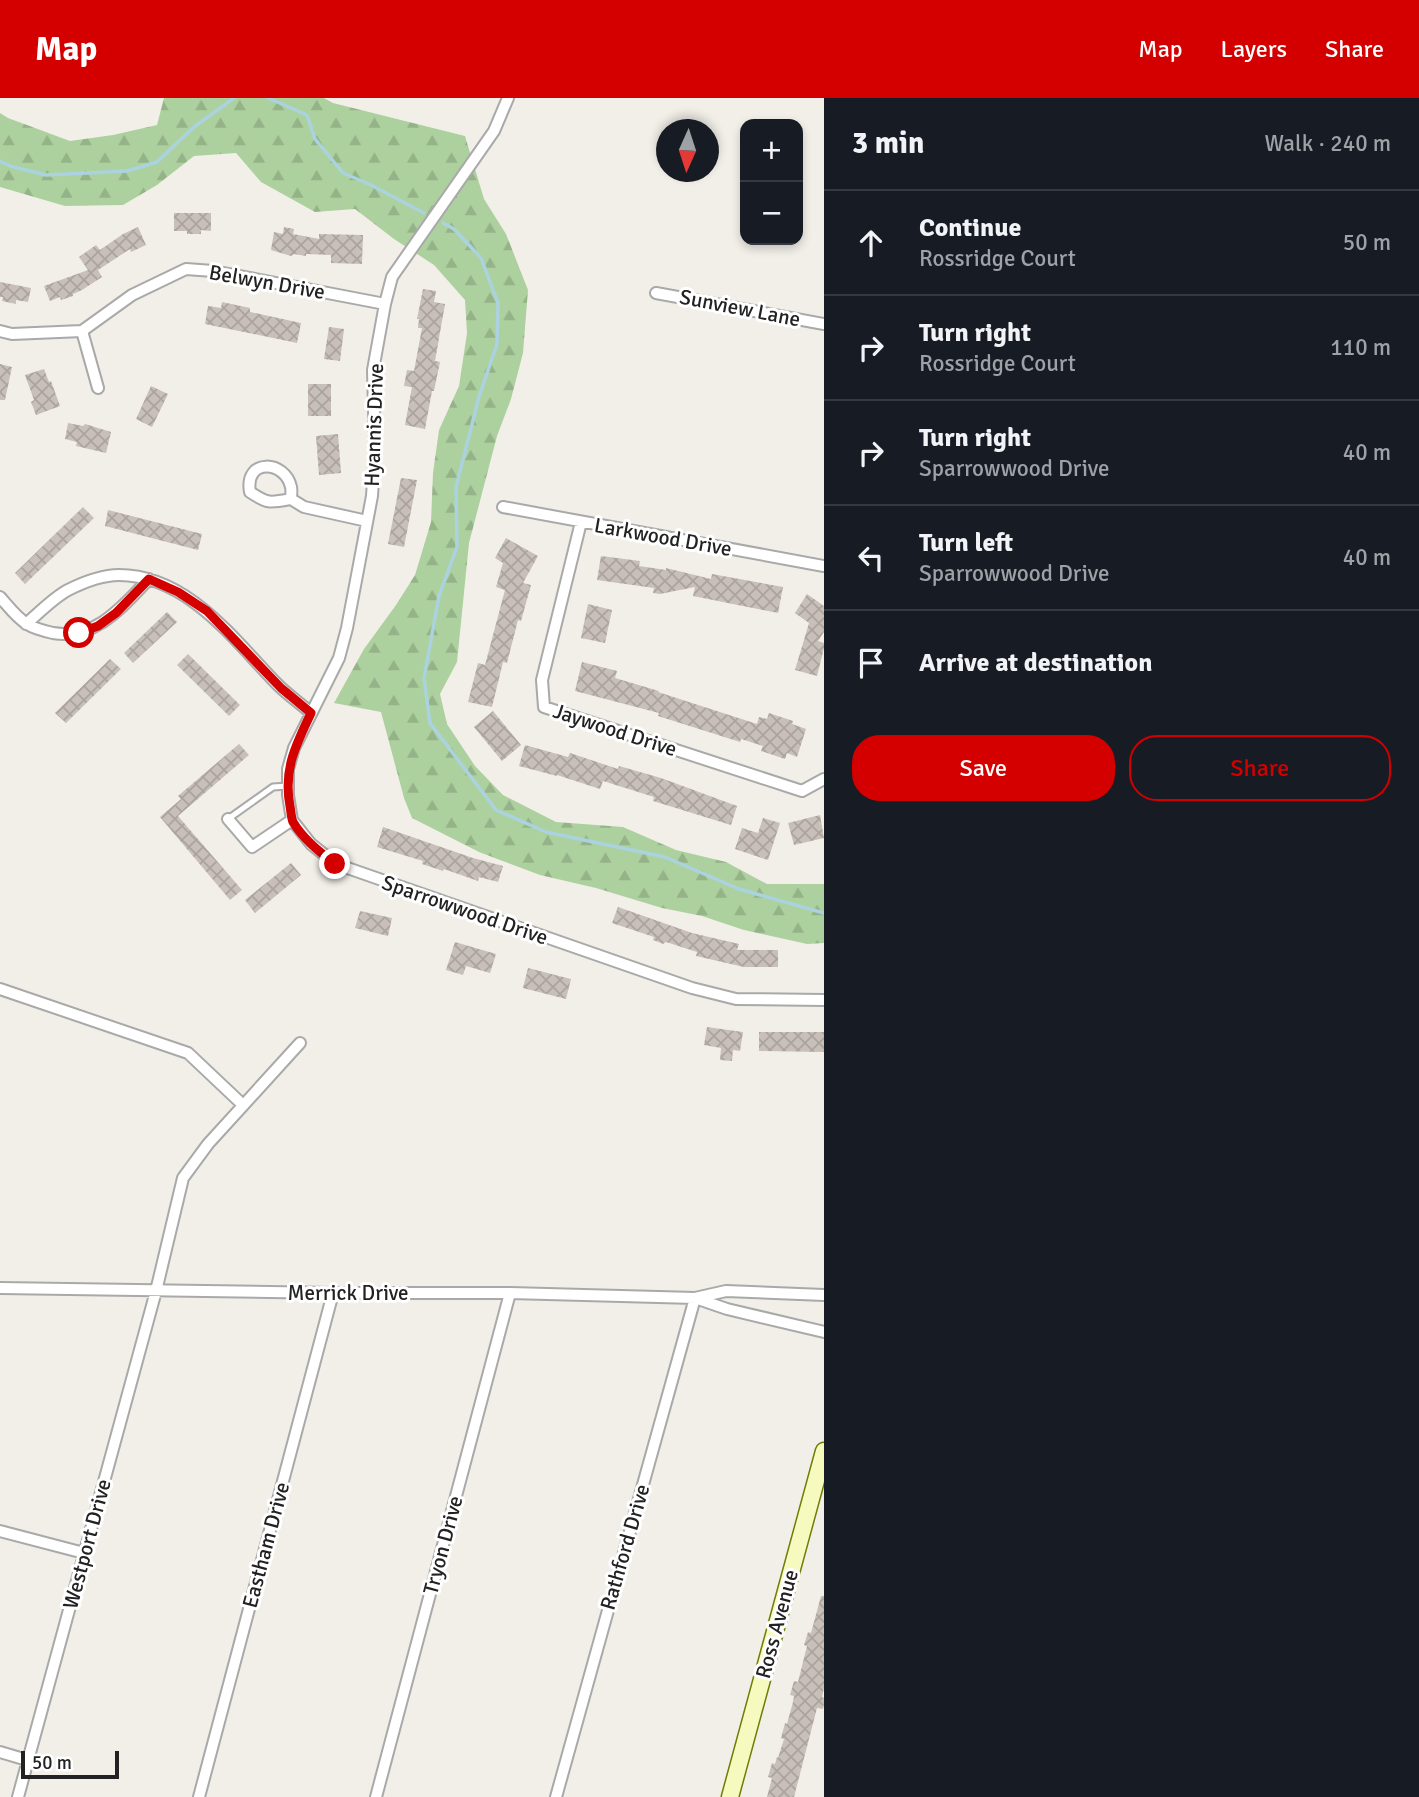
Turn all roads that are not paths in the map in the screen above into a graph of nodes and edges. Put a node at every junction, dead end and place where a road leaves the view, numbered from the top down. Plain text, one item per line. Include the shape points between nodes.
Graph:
1 (508, 98) edge
2 (656, 293) dead end
3 (385, 304) junction
4 (824, 324) edge
5 (0, 331) edge
6 (82, 331) junction
7 (99, 388) dead end
8 (291, 499) dead end
9 (503, 507) dead end
10 (366, 521) junction
11 (582, 522) junction
12 (824, 566) edge
13 (149, 579) junction
14 (0, 597) edge
15 (26, 624) junction
16 (311, 713) junction
17 (824, 779) edge
18 (288, 786) junction
19 (228, 820) joint
20 (292, 820) junction
21 (0, 989) edge
22 (824, 1000) edge
23 (300, 1043) dead end
24 (243, 1105) junction
25 (0, 1288) edge
26 (156, 1291) junction
27 (333, 1293) junction
28 (510, 1293) junction
29 (824, 1295) edge
30 (695, 1298) junction
31 (824, 1332) edge
32 (824, 1451) edge
33 (0, 1531) edge
34 (84, 1553) junction
35 (0, 1752) edge
36 (27, 1760) junction
37 (18, 1797) edge
38 (199, 1797) edge
39 (376, 1797) edge
40 (556, 1797) edge
41 (730, 1797) edge

1 - 3 street, Hyannis Drive via 494,131 392,277
2 - 4 street, Sunview Lane
3 - 6 street, Belwyn Drive via 186,269 132,295
3 - 10 street, Hyannis Drive via 373,370 372,496
5 - 6 street
6 - 7 street
8 - 10 street via 304,507
9 - 11 street, Larkwood Drive
10 - 16 street, Hyannis Drive via 339,658
11 - 12 street, Larkwood Drive
11 - 17 street, Jaywood Drive via 542,680 544,707 802,791
13 - 15 street via 118,575 91,581 65,592
13 - 15 street via 116,613 79,633 43,631
13 - 16 street via 207,611
14 - 15 street
16 - 18 street via 294,748
18 - 19 lane via 273,787
18 - 20 street
19 - 20 street via 252,847
20 - 22 street, Sparrowwood Drive via 335,864 618,963 736,999
21 - 24 street via 188,1053
23 - 24 street
24 - 26 street, Westport Drive via 183,1178
25 - 26 street, Merrick Drive
26 - 27 street, Merrick Drive
26 - 34 street, Westport Drive
27 - 28 street, Merrick Drive
27 - 38 street, Eastham Drive
28 - 30 street, Merrick Drive
28 - 39 street, Tryon Drive
29 - 30 street, Merrick Drive via 726,1291
30 - 31 street, Merrick Drive
30 - 40 street, Rathford Drive
32 - 41 street, Ross Avenue
33 - 34 street
34 - 36 street, Westport Drive
35 - 36 street
36 - 37 street, Westport Drive

